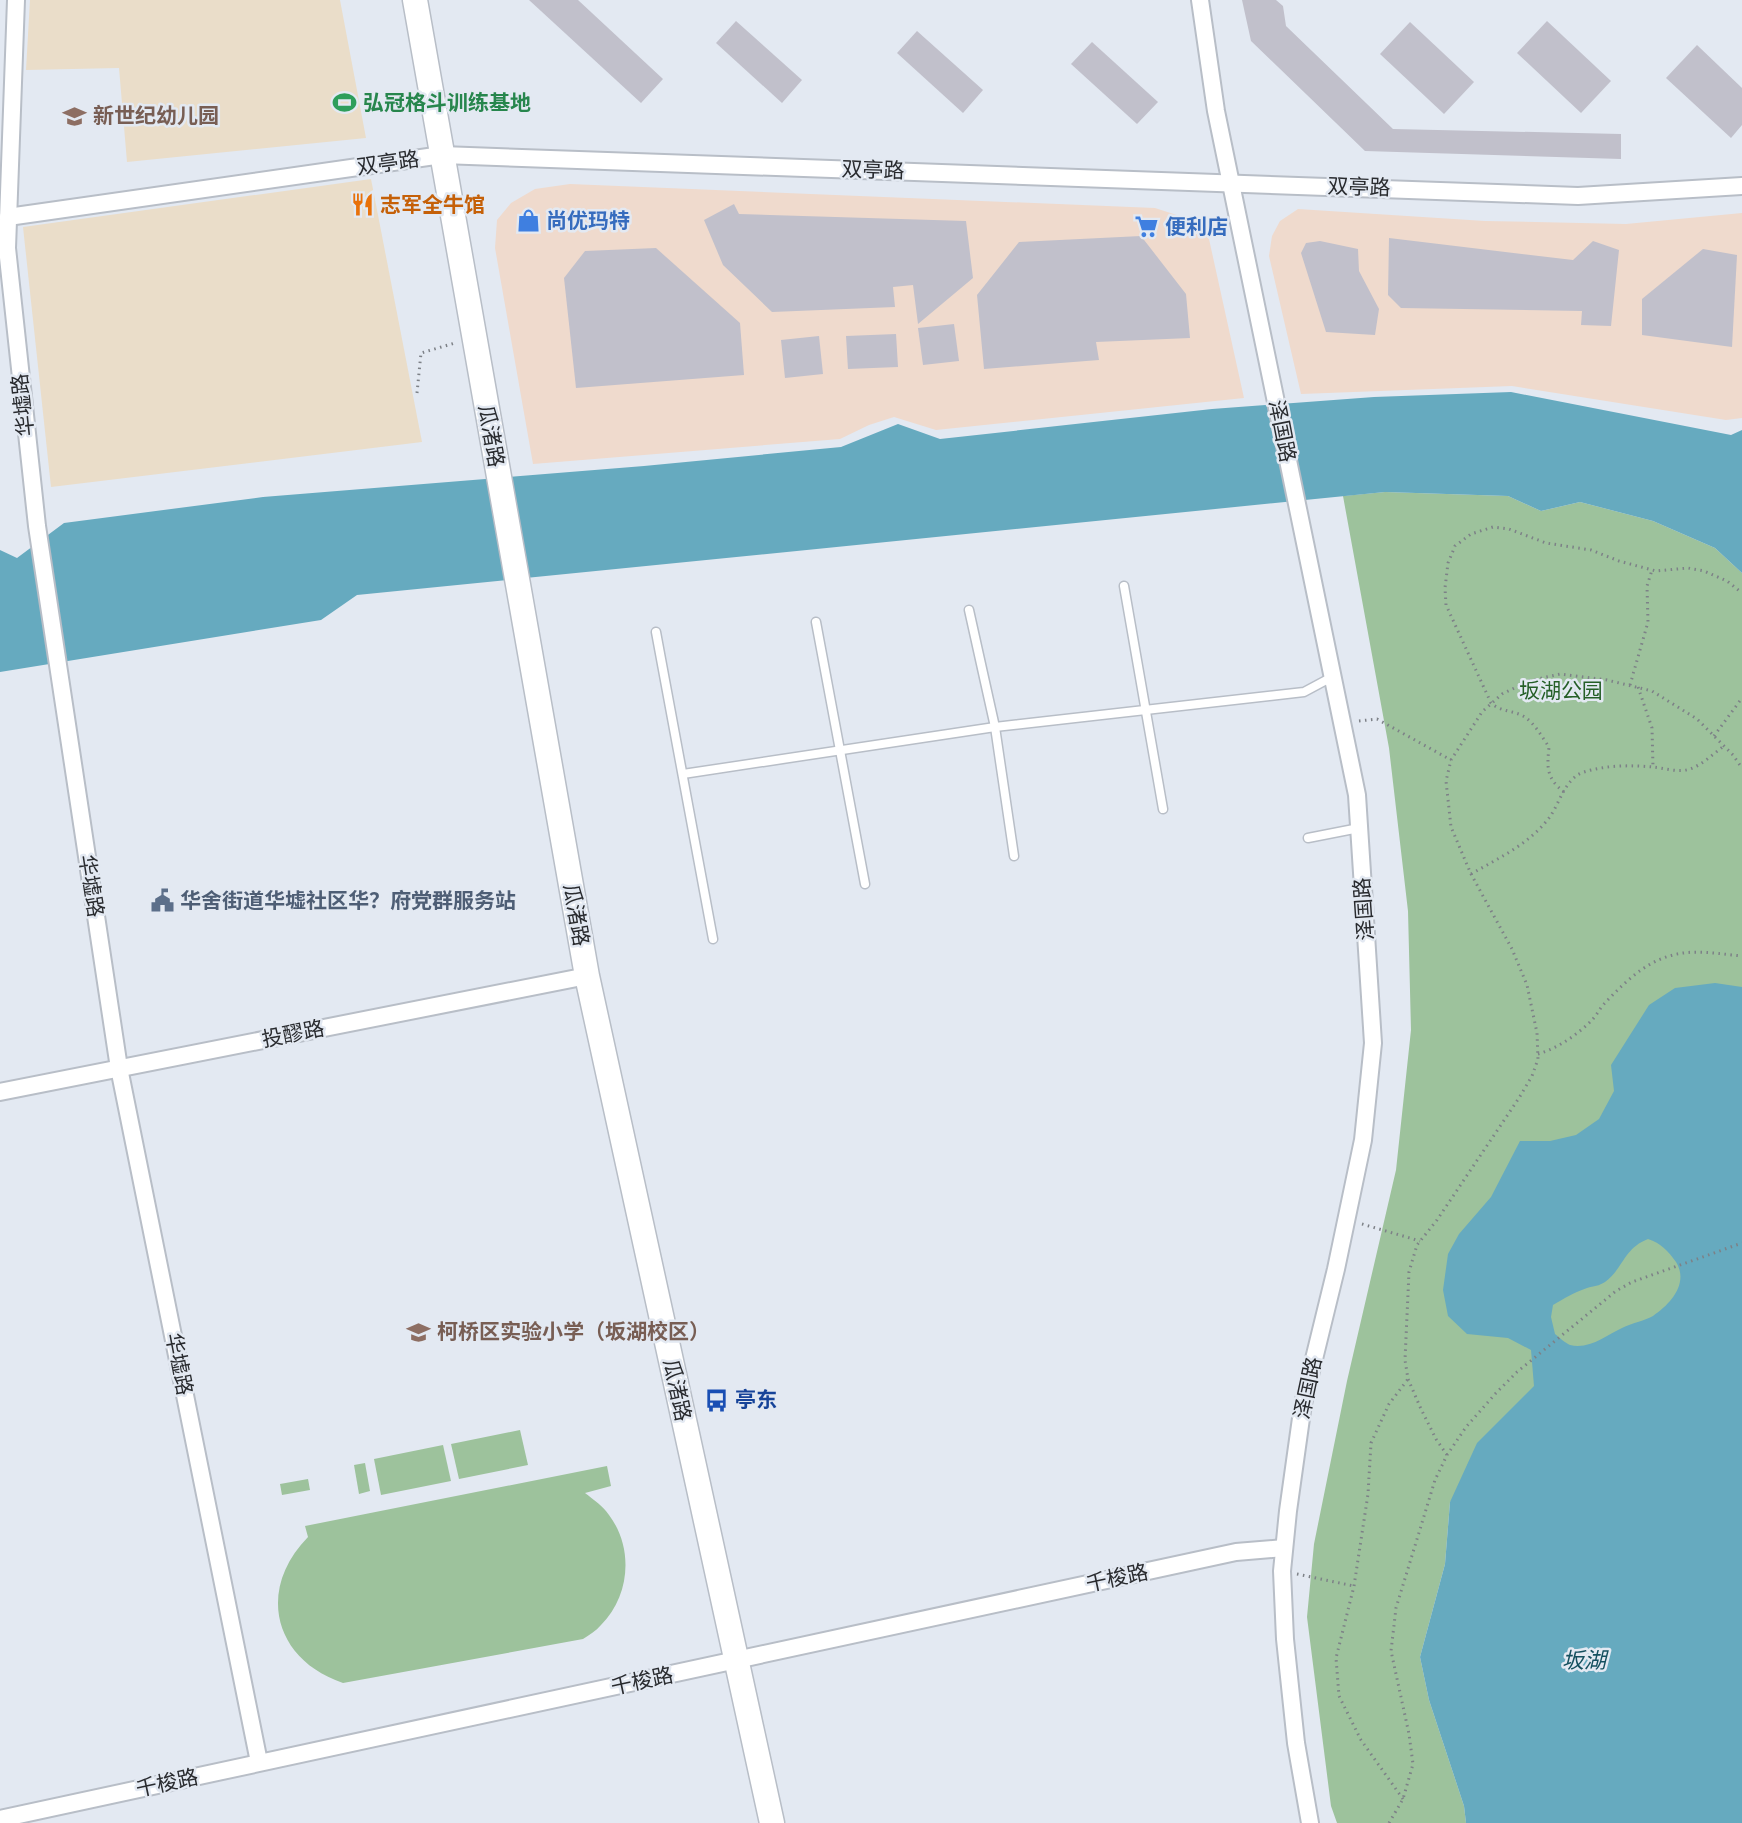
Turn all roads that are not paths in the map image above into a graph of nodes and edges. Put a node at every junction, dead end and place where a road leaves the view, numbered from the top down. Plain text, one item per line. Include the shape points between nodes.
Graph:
1 (16, 0) edge
2 (415, 0) edge
3 (1200, 0) edge
4 (442, 156) junction
5 (1231, 182) junction
6 (1742, 186) edge
7 (8, 217) junction
8 (1124, 586) dead end
9 (969, 610) dead end
10 (816, 622) dead end
11 (656, 632) dead end
12 (1332, 677) junction
13 (1144, 711) junction
14 (995, 727) junction
15 (839, 751) junction
16 (683, 774) junction
17 (1162, 808) dead end
18 (1359, 828) junction
19 (1308, 838) dead end
20 (1014, 856) dead end
21 (865, 884) dead end
22 (713, 939) dead end
23 (587, 976) junction
24 (119, 1068) junction
25 (0, 1092) edge
26 (1284, 1548) junction
27 (735, 1661) junction
28 (259, 1762) junction
29 (0, 1819) edge
30 (772, 1823) edge
31 (1310, 1823) edge

1 - 7 street, 华墟路
2 - 4 street, 瓜渚路
3 - 5 street, 泽国路
4 - 5 street, 双亭路
4 - 7 street, 双亭路
4 - 23 street, 瓜渚路
5 - 6 street, 双亭路 via 1578,196
5 - 12 street, 泽国路
7 - 24 street, 华墟路 via 7,248 37,526
8 - 13 lane
9 - 14 lane
10 - 15 lane
11 - 16 lane
12 - 13 lane via 1304,692
12 - 18 street, 泽国路
13 - 14 lane
13 - 17 lane
14 - 15 lane
14 - 20 lane
15 - 16 lane
15 - 21 lane
16 - 22 lane
18 - 19 lane
18 - 26 street, 泽国路 via 1373,1043 1363,1140 1303,1404
23 - 24 street, 投醪路
23 - 27 street, 瓜渚路
24 - 25 street, 投醪路
24 - 28 street, 华墟路
26 - 27 street, 千梭路 via 1236,1552
26 - 31 street, 泽国路 via 1284,1639
27 - 28 street, 千梭路
27 - 30 street, 瓜渚路
28 - 29 street, 千梭路

